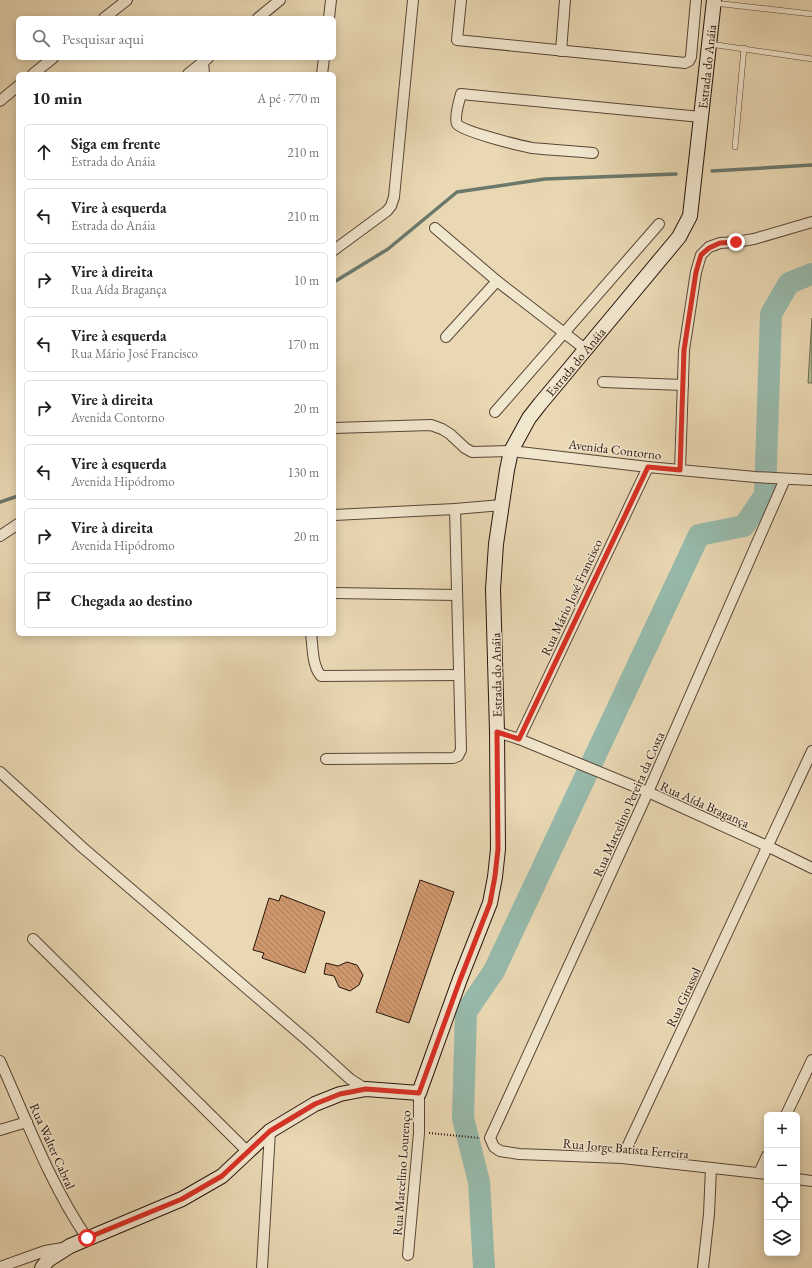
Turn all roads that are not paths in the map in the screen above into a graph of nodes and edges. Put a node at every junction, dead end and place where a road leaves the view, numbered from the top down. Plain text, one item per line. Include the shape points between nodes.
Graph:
1 (127, 0) edge
2 (280, 0) edge
3 (331, 0) edge
4 (413, 0) edge
5 (461, 0) edge
6 (565, 0) edge
7 (696, 0) edge
8 (713, 1) edge
9 (812, 14) edge
10 (107, 16) edge
11 (260, 16) edge
12 (328, 16) edge
13 (709, 44) junction
14 (744, 48) junction
15 (561, 51) junction
16 (812, 58) edge
17 (51, 60) edge
18 (205, 60) edge
19 (324, 60) edge
20 (36, 72) edge
21 (190, 72) edge
22 (204, 72) edge
23 (322, 72) edge
24 (16, 88) edge
25 (0, 101) edge
26 (701, 117) junction
27 (735, 147) dead end
28 (593, 153) dead end
29 (812, 222) edge
30 (659, 224) dead end
31 (435, 228) dead end
32 (336, 249) edge
33 (497, 281) junction
34 (563, 333) junction
35 (446, 337) dead end
36 (585, 349) junction
37 (603, 382) dead end
38 (683, 385) junction
39 (495, 412) dead end
40 (336, 428) edge
41 (511, 451) junction
42 (648, 467) junction
43 (680, 470) junction
44 (783, 479) junction
45 (812, 480) edge
46 (502, 505) junction
47 (455, 509) junction
48 (336, 515) edge
49 (16, 525) edge
50 (0, 536) edge
51 (336, 593) edge
52 (457, 594) junction
53 (311, 636) edge
54 (459, 675) junction
55 (497, 732) junction
56 (519, 739) junction
57 (812, 751) edge
58 (326, 759) dead end
59 (0, 772) edge
60 (648, 792) junction
61 (767, 846) junction
62 (812, 868) edge
63 (33, 939) dead end
64 (812, 1060) edge
65 (0, 1061) edge
66 (366, 1089) junction
67 (419, 1093) junction
68 (787, 1112) edge
69 (28, 1122) junction
70 (0, 1130) edge
71 (270, 1131) junction
72 (485, 1138) joint
73 (248, 1152) junction
74 (622, 1158) junction
75 (711, 1168) junction
76 (763, 1174) edge
77 (800, 1179) edge
78 (812, 1181) edge
79 (87, 1238) junction
80 (70, 1246) junction
81 (408, 1255) dead end
82 (0, 1267) edge
83 (42, 1268) edge
84 (262, 1268) edge
85 (703, 1268) edge

1 - 10 street
2 - 11 street
3 - 12 street
4 - 32 street via 394,197 387,211
5 - 15 street via 457,40
6 - 15 street
7 - 15 street via 691,57 684,63
8 - 9 lane
8 - 13 street, Estrada do Anáia
13 - 14 lane
13 - 26 street, Estrada do Anáia
14 - 16 lane
14 - 27 lane
17 - 20 street
18 - 21 street
18 - 22 street
19 - 23 street
24 - 25 street
26 - 28 street via 461,94 456,118 460,128 531,148
26 - 36 street, Estrada do Anáia via 690,216 686,225 679,237
29 - 38 street via 754,239 720,243 701,255 684,350
30 - 34 street
31 - 33 street
33 - 34 street
33 - 35 street
34 - 36 street
34 - 39 street
36 - 41 street, Estrada do Anáia via 529,418
37 - 38 street
38 - 43 street
40 - 41 street, Avenida Contorno via 431,425 450,434 472,452
41 - 42 street, Avenida Contorno
41 - 46 street, Estrada do Anáia
42 - 43 street, Avenida Contorno
42 - 56 street, Rua Mário José Francisco
43 - 44 street, Avenida Contorno
44 - 45 street, Avenida Contorno
44 - 60 street, Rua Marcelino Pereira da Costa
46 - 47 street
46 - 55 street, Estrada do Anáia via 493,589
47 - 48 street
47 - 52 street
49 - 50 street
51 - 52 street
52 - 54 street
53 - 54 street via 316,666 321,676
54 - 58 street via 461,750 458,756
55 - 56 street, Rua Aída Bragança
55 - 67 street, Estrada do Anáia via 498,849 490,903
56 - 60 street, Rua Aída Bragança
57 - 61 street, Rua Girassol
59 - 66 street via 82,847 350,1079
60 - 61 street, Rua Aída Bragança
60 - 72 street, Rua Marcelino Pereira da Costa
61 - 62 street, Rua Aída Bragança
61 - 74 street, Rua Girassol
63 - 73 street
64 - 68 street
65 - 69 street, Rua Walter Cabral
66 - 67 street
66 - 71 street via 340,1094 315,1104
67 - 81 street, Rua Marcelino Lourenço via 419,1133
69 - 70 street
69 - 79 street, Rua Walter Cabral via 65,1205
71 - 73 street
71 - 84 street
72 - 74 street, Rua Jorge Batista Ferreira via 500,1151 519,1154
73 - 79 street via 222,1176 182,1199
74 - 75 street, Rua Jorge Batista Ferreira
75 - 76 street, Rua Jorge Batista Ferreira
75 - 85 street
77 - 78 street
79 - 80 street
80 - 82 street via 45,1251
80 - 83 street via 48,1260

